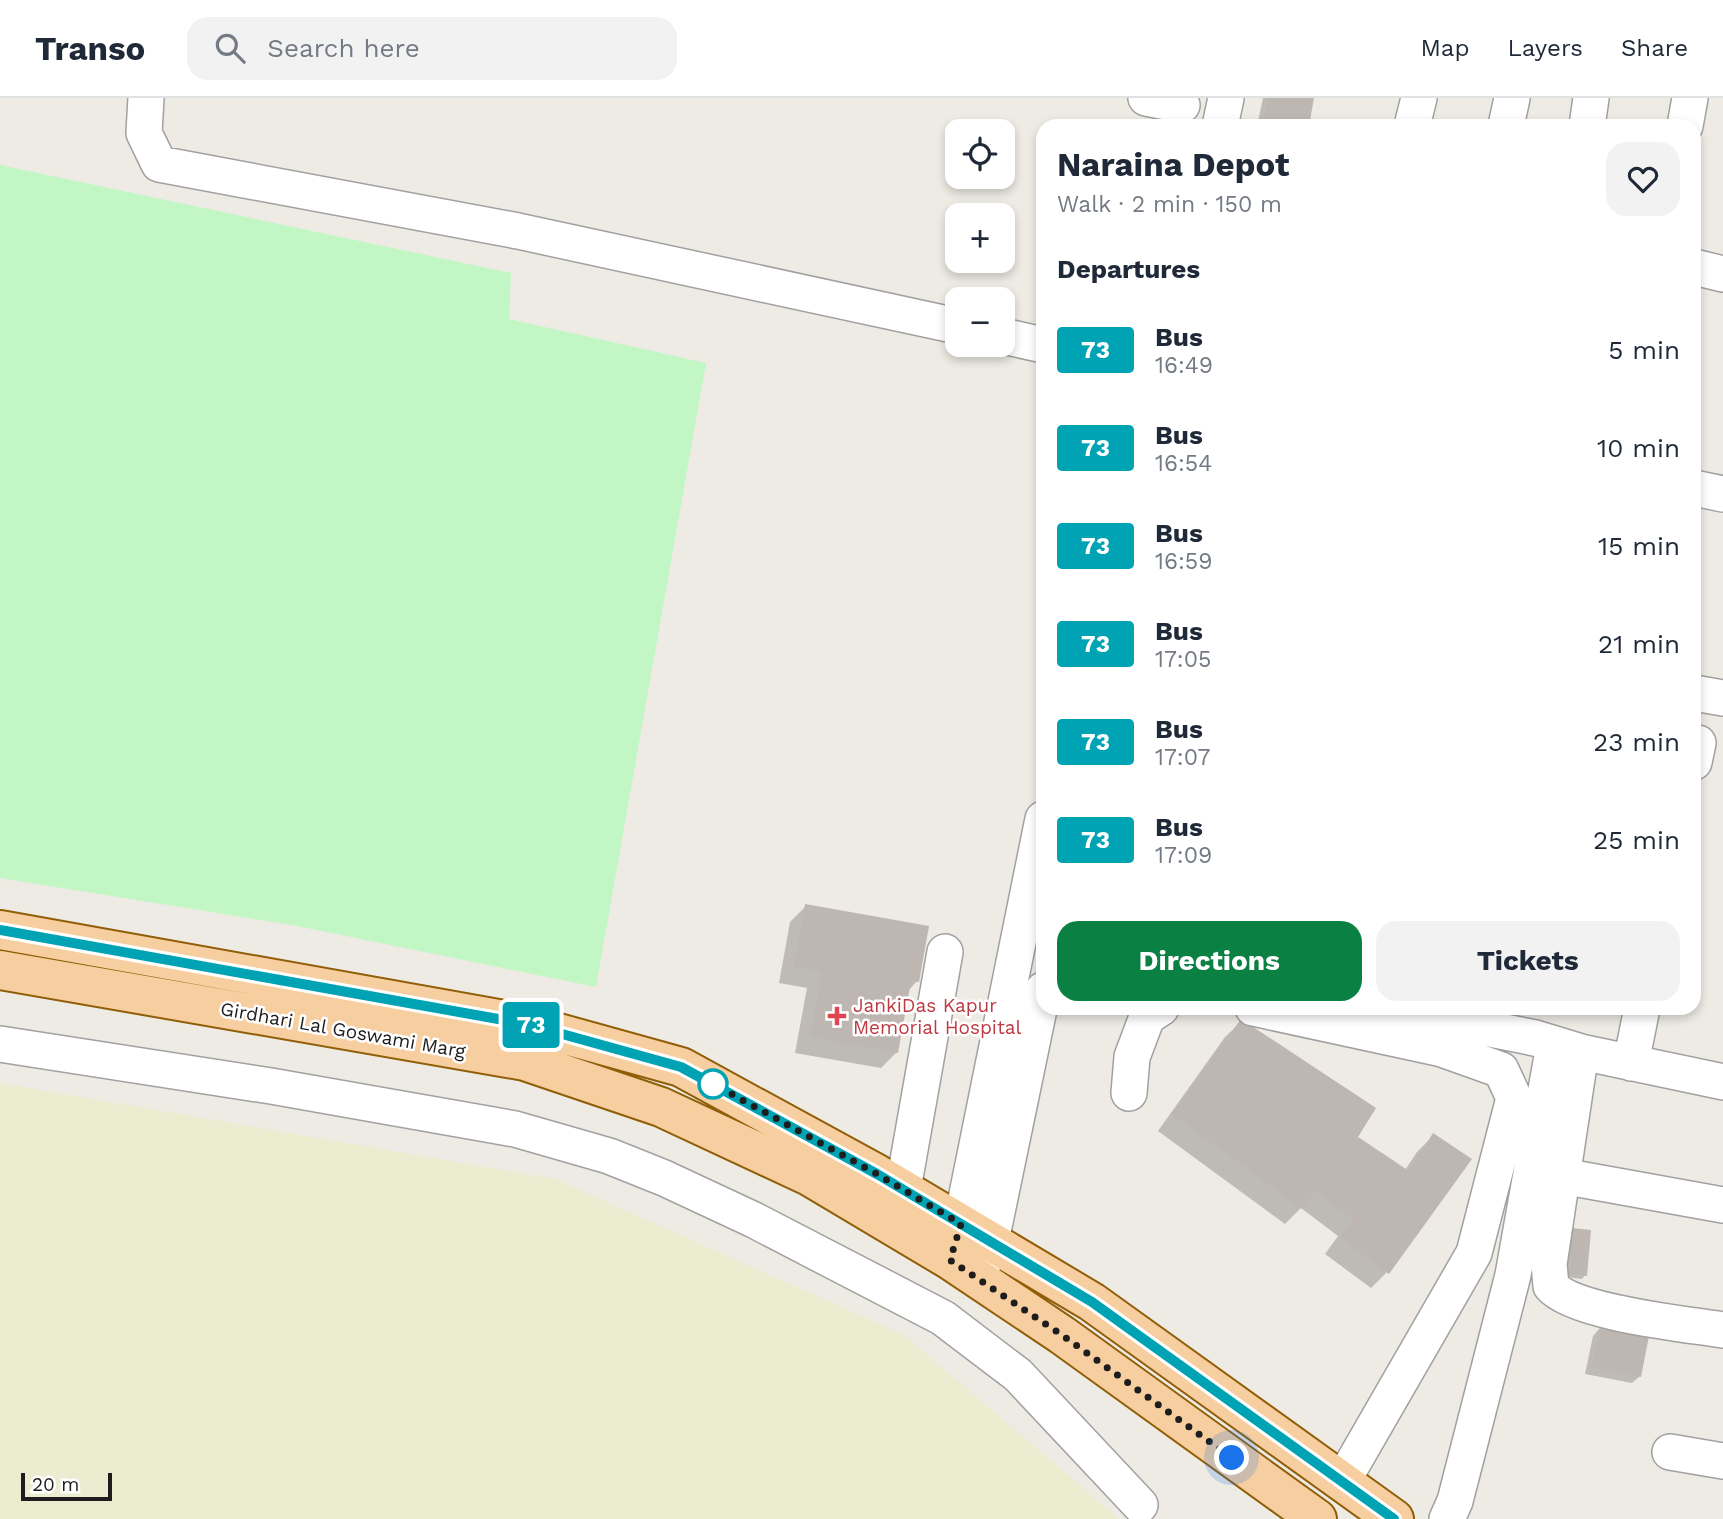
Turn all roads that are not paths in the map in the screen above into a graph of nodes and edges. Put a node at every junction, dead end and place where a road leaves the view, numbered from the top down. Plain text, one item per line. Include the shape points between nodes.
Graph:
1 (146, 98) edge
2 (1146, 98) edge
3 (1226, 98) edge
4 (1419, 98) edge
5 (1512, 98) edge
6 (1591, 98) edge
7 (1690, 98) edge
8 (1181, 110) edge
9 (1222, 119) edge
10 (1414, 119) edge
11 (1508, 119) edge
12 (1588, 119) edge
13 (1686, 119) edge
14 (1701, 269) edge
15 (1723, 274) edge
16 (945, 323) edge
17 (1015, 339) edge
18 (1036, 343) edge
19 (1701, 489) edge
20 (1723, 494) edge
21 (1701, 694) edge
22 (1723, 698) edge
23 (1036, 860) edge
24 (0, 930) edge
25 (946, 952) dead end
26 (0, 970) edge
27 (1036, 1015) edge
28 (1150, 1015) edge
29 (1285, 1015) edge
30 (1427, 1015) edge
31 (1641, 1015) edge
32 (1553, 1036) edge
33 (0, 1044) edge
34 (1631, 1063) junction
35 (1723, 1082) edge
36 (1129, 1093) dead end
37 (1562, 1176) junction
38 (903, 1189) junction
39 (1723, 1205) edge
40 (970, 1251) junction
41 (1723, 1329) edge
42 (1670, 1452) dead end
43 (1723, 1461) edge
44 (1342, 1482) junction
45 (1140, 1506) dead end
46 (1317, 1519) edge
47 (1394, 1519) edge
48 (1447, 1519) edge

1 - 16 street via 145,133 159,164 518,231
2 - 8 street
3 - 9 street
4 - 10 street
5 - 11 street
6 - 12 street
7 - 13 street
14 - 15 street
17 - 18 street
19 - 20 street
21 - 22 street
23 - 40 street
24 - 38 main road, Girdhari Lal Goswami Marg via 526,1024 681,1067
25 - 38 street
26 - 40 main road, Girdhari Lal Goswami Marg via 524,1061 661,1107
27 - 40 street
28 - 36 street via 1132,1057
29 - 44 street via 1442,1049 1501,1070 1514,1098 1474,1253
30 - 32 street
31 - 34 street
32 - 34 street
32 - 37 street
32 - 48 street via 1513,1275
33 - 45 street via 515,1129 631,1165 754,1220 943,1318 1018,1375
34 - 35 street
37 - 39 street
37 - 41 street via 1549,1264 1551,1286 1557,1293 1628,1315
38 - 40 main road, Girdhari Lal Goswami Marg
40 - 44 main road, Girdhari Lal Goswami Marg via 1092,1302
40 - 46 main road, Girdhari Lal Goswami Marg via 1062,1335
42 - 43 street
44 - 47 main road, Girdhari Lal Goswami Marg

